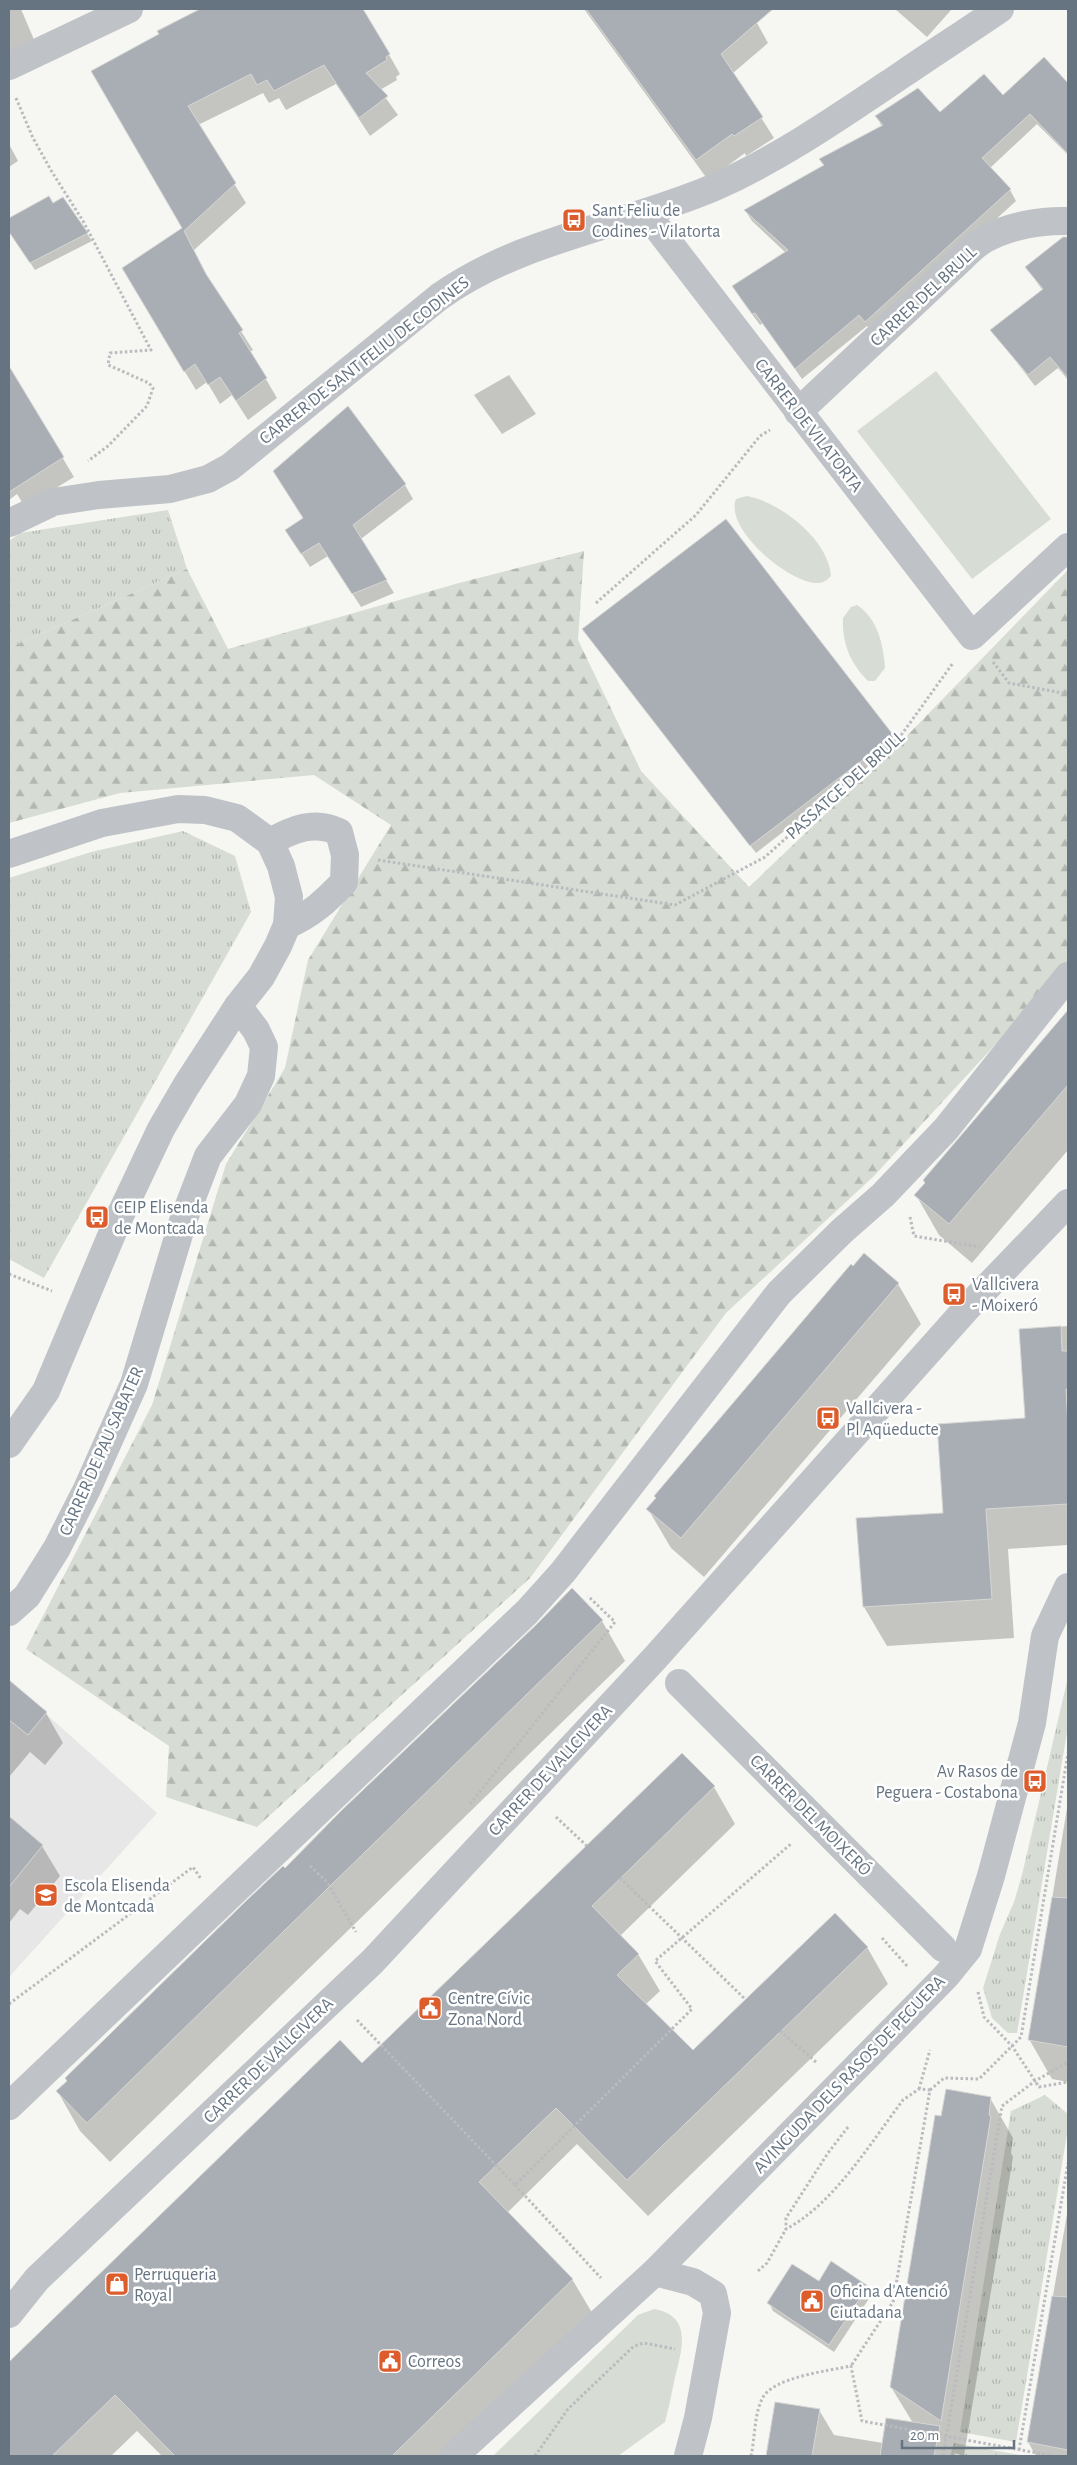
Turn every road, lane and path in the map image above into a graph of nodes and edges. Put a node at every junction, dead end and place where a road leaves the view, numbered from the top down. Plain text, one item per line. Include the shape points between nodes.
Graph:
1 (129, 9) edge
2 (1000, 9) edge
3 (9, 66) edge
4 (13, 94) dead end
5 (646, 213) junction
6 (1068, 221) edge
7 (798, 412) junction
8 (80, 467) dead end
9 (9, 523) edge
10 (1068, 547) edge
11 (596, 603) dead end
12 (972, 636) junction
13 (1068, 694) edge
14 (270, 842) junction
15 (9, 854) edge
16 (405, 864) dead end
17 (287, 925) junction
18 (1068, 976) edge
19 (238, 1006) junction
20 (902, 1175) junction
21 (1068, 1203) edge
22 (988, 1248) dead end
23 (9, 1274) edge
24 (58, 1293) dead end
25 (9, 1444) edge
26 (563, 1572) junction
27 (1068, 1587) edge
28 (9, 1612) edge
29 (679, 1682) dead end
30 (1068, 1753) edge
31 (468, 1806) dead end
32 (556, 1817) dead end
33 (817, 1821) junction
34 (286, 1843) junction
35 (587, 1846) dead end
36 (620, 1878) dead end
37 (205, 1884) dead end
38 (359, 1936) dead end
39 (682, 1938) junction
40 (944, 1948) dead end
41 (977, 1990) dead end
42 (745, 1999) dead end
43 (9, 2004) edge
44 (351, 2014) dead end
45 (780, 2031) dead end
46 (1012, 2046) junction
47 (930, 2050) dead end
48 (1068, 2062) edge
49 (821, 2066) dead end
50 (1035, 2081) junction
51 (1068, 2082) edge
52 (919, 2089) junction
53 (930, 2090) junction
54 (9, 2106) edge
55 (852, 2122) dead end
56 (1068, 2163) edge
57 (515, 2185) junction
58 (786, 2228) junction
59 (758, 2271) dead end
60 (655, 2272) junction
61 (607, 2285) dead end
62 (9, 2314) edge
63 (680, 2350) dead end
64 (851, 2366) junction
65 (947, 2438) junction
66 (1019, 2450) junction
67 (454, 2456) edge
68 (535, 2456) edge
69 (688, 2456) edge
70 (751, 2456) edge
71 (943, 2456) edge
72 (1054, 2456) edge

1 - 3 street
2 - 5 street, CARRER DE SANT FELIU DE CODINES via 761,165
4 - 8 path via 33,138 83,221 151,350 110,353 108,365 150,383 153,388 147,406 108,446
5 - 7 street, CARRER DE VILATORTA
5 - 9 street, CARRER DE SANT FELIU DE CODINES via 495,263 466,278 230,468 170,489 98,494 53,502
6 - 7 street, CARRER DEL BRULL via 1049,220 984,239
7 - 11 path via 760,436 696,515
7 - 12 street, CARRER DE VILATORTA
10 - 12 street
12 - 13 path via 1009,684
12 - 16 path, PASSATGE DEL BRULL via 902,734 765,857 675,905
14 - 15 street via 238,818 205,810 178,809 102,823
14 - 17 street via 281,866 288,897
14 - 17 street via 289,831 326,826 339,832 345,855 344,882 314,911
17 - 19 street via 261,977
18 - 20 street via 946,1129
19 - 25 street via 162,1129 117,1222 46,1391
19 - 28 street, CARRER DE PAU SABATER via 264,1047 261,1076 248,1104 208,1156 183,1221 134,1384 87,1488 57,1548 27,1596
20 - 22 path via 914,1236
20 - 26 street via 779,1293
21 - 62 street, CARRER DE VALLCIVERA via 968,1307 655,1658 373,1961 37,2280
23 - 24 path
26 - 31 path via 615,1622
26 - 34 street via 526,1612
27 - 60 street, AVINGUDA DELS RASOS DE PEGUERA via 1045,1636 1032,1723 992,1876 968,1949 946,1976
29 - 33 street, CARRER DEL MOIXERÓ
30 - 46 path via 1021,2037
32 - 35 path
33 - 39 path
33 - 40 street, CARRER DEL MOIXERÓ
34 - 38 path via 327,1882
34 - 54 street
36 - 39 path
37 - 43 path via 192,1868
39 - 42 path
39 - 57 path via 655,1962 692,2009
41 - 46 path via 984,2016
44 - 57 path
45 - 49 path
46 - 50 path
46 - 53 path via 979,2079 944,2078
47 - 52 path
48 - 50 path
50 - 51 path via 1039,2087
50 - 65 path via 1002,2106
52 - 53 path
52 - 58 path via 904,2100 824,2202
53 - 64 path via 893,2302
55 - 58 path, AVINGUDA DELS RASOS DE PEGUERA via 786,2218
56 - 66 path
57 - 61 path
58 - 59 path, AVINGUDA DELS RASOS DE PEGUERA via 767,2263
60 - 67 street, AVINGUDA DELS RASOS DE PEGUERA
60 - 69 street via 693,2282 713,2294 717,2313
63 - 68 path via 644,2343 634,2346 568,2409
64 - 65 path via 862,2421
64 - 70 path via 771,2387 762,2398
65 - 66 path
65 - 71 path
66 - 72 path

